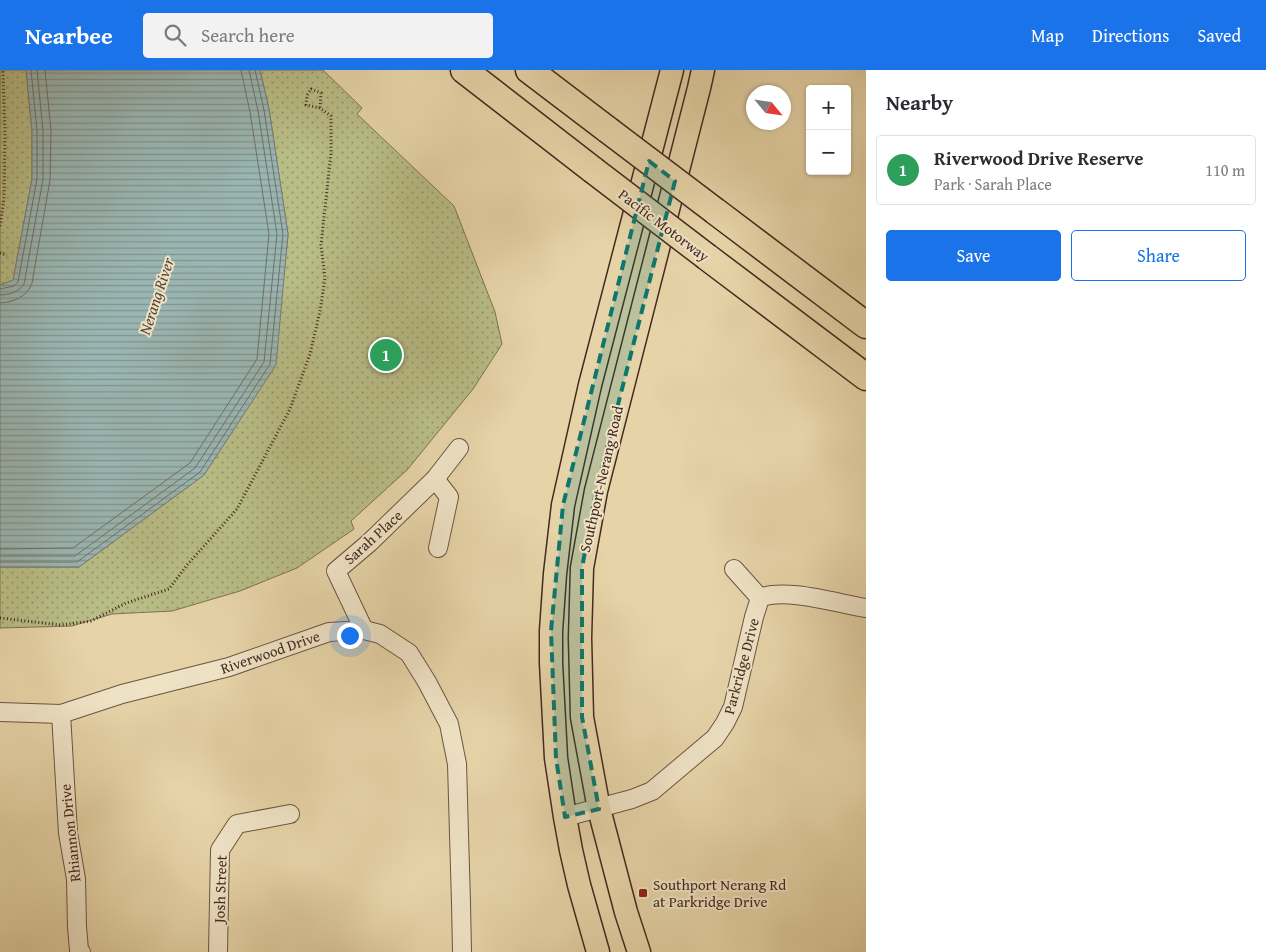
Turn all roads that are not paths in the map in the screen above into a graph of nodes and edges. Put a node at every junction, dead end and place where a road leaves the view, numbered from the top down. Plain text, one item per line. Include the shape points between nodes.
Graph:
1 (464, 70) edge
2 (529, 70) edge
3 (672, 70) edge
4 (703, 70) edge
5 (866, 325) edge
6 (866, 377) edge
7 (459, 448) dead end
8 (435, 479) junction
9 (438, 548) dead end
10 (734, 569) dead end
11 (760, 598) junction
12 (866, 608) edge
13 (364, 630) junction
14 (0, 712) edge
15 (61, 714) junction
16 (600, 809) junction
17 (290, 814) dead end
18 (565, 817) junction
19 (81, 952) edge
20 (218, 952) edge
21 (462, 952) edge
22 (598, 952) edge
23 (639, 952) edge

1 - 6 highway, Pacific Motorway, bridge
2 - 5 highway, bridge
3 - 18 main road, Southport-Nerang Road via 590,385 563,505 553,602 551,663 556,758
4 - 16 main road, Southport-Nerang Road via 596,491 582,568 582,717
7 - 8 street, Sarah Place
8 - 9 street via 449,497
8 - 13 street, Sarah Place via 336,570
10 - 11 street, Parkridge Drive
11 - 12 street, Parkridge Drive via 775,594 800,596
11 - 16 street, Parkridge Drive via 733,707 715,738 652,791
13 - 15 street, Riverwood Drive via 329,632 228,667 122,694
13 - 21 street, Riverwood Drive via 380,634 409,653 449,724 457,764
14 - 15 street, Riverwood Drive
15 - 19 street, Rhiannon Drive via 68,833 76,879
16 - 18 street, Parkridge Drive
16 - 23 main road, Southport-Nerang Road
17 - 20 street, Josh Street via 236,824 220,850
18 - 22 main road, Southport-Nerang Road via 579,885

